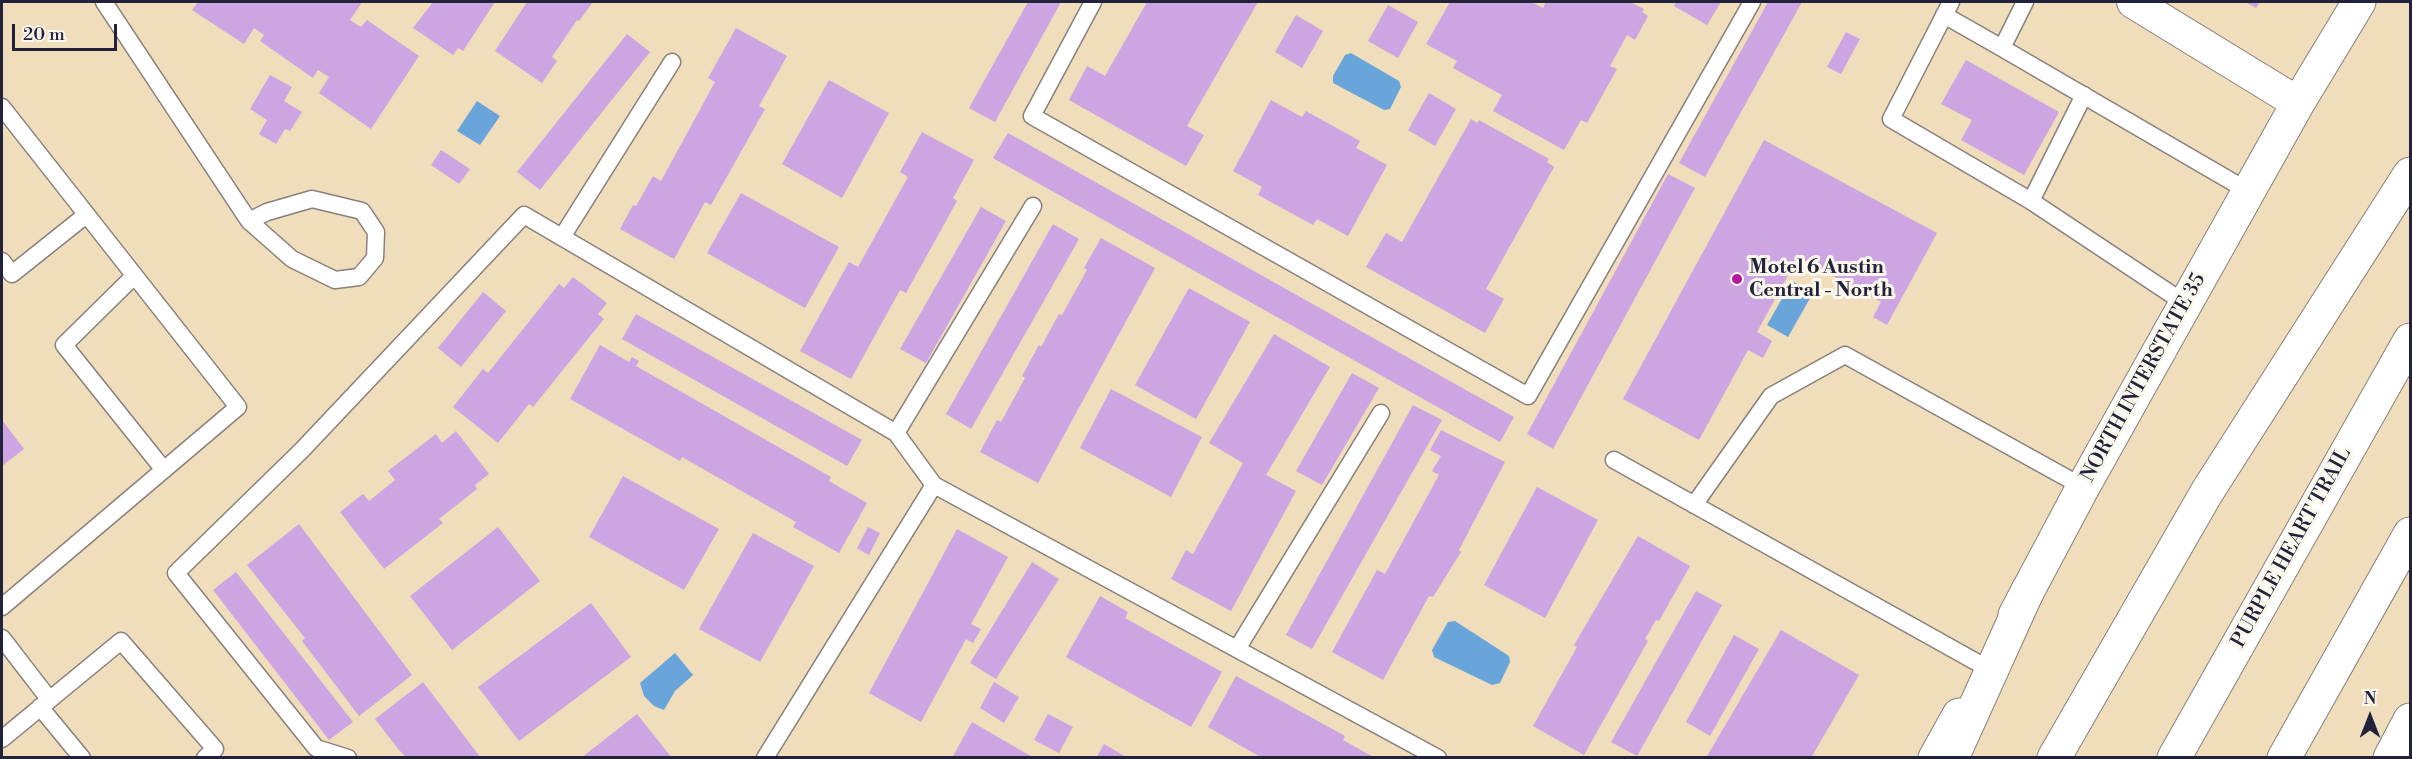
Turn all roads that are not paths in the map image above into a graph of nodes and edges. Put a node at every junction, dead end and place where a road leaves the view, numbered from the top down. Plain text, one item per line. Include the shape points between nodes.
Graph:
1 (104, 2) edge
2 (1094, 2) edge
3 (1752, 2) edge
4 (2025, 2) edge
5 (2133, 2) edge
6 (2359, 2) edge
7 (1948, 8) edge
8 (2002, 48) junction
9 (672, 62) dead end
10 (2084, 95) junction
11 (2298, 103) junction
12 (2, 107) edge
13 (2410, 174) edge
14 (2248, 191) junction
15 (2031, 201) junction
16 (1033, 206) dead end
17 (86, 215) junction
18 (249, 220) junction
19 (562, 237) junction
20 (2, 261) edge
21 (134, 276) junction
22 (2186, 304) junction
23 (2410, 340) edge
24 (1381, 413) dead end
25 (896, 433) junction
26 (1614, 460) dead end
27 (164, 470) junction
28 (934, 485) junction
29 (2083, 487) junction
30 (1694, 505) junction
31 (2410, 534) edge
32 (2028, 590) junction
33 (2, 607) edge
34 (2, 638) edge
35 (1237, 649) junction
36 (1987, 668) junction
37 (44, 703) junction
38 (2410, 720) edge
39 (2, 739) edge
40 (82, 758) edge
41 (205, 758) edge
42 (348, 758) edge
43 (765, 758) edge
44 (1438, 758) edge
45 (1935, 758) edge
46 (1952, 758) edge
47 (2054, 758) edge
48 (2175, 758) edge
49 (2284, 758) edge
50 (2390, 758) edge

1 - 18 lane
2 - 3 lane via 1032,116 1528,396
4 - 8 lane
5 - 11 street
6 - 11 main road, NORTH INTERSTATE 35
7 - 8 lane
7 - 15 lane via 1891,118
8 - 10 lane
9 - 19 lane
10 - 14 lane
10 - 15 lane
11 - 14 main road, NORTH INTERSTATE 35
12 - 17 lane
13 - 47 main road via 2206,492
14 - 22 main road, NORTH INTERSTATE 35
15 - 22 lane
16 - 25 lane
17 - 20 lane via 12,274
17 - 21 lane
18 - 18 lane via 292,259 334,280 359,277 375,258 376,232 363,211 312,199
19 - 25 lane
19 - 42 lane via 524,215 302,450 176,573 316,748
21 - 27 lane via 64,345
21 - 27 lane via 238,407
22 - 29 main road, NORTH INTERSTATE 35
23 - 48 main road, PURPLE HEART TRAIL
24 - 35 lane
25 - 28 lane
26 - 30 lane
27 - 33 lane
28 - 35 lane
28 - 43 lane
29 - 30 lane via 1845,355 1771,396
29 - 32 main road, NORTH INTERSTATE 35
30 - 36 lane
31 - 49 main road
32 - 36 main road, NORTH INTERSTATE 35
32 - 46 main road
34 - 37 lane
35 - 44 lane
36 - 45 main road, NORTH INTERSTATE 35
37 - 39 lane
37 - 40 lane
37 - 41 lane via 121,641 215,749
38 - 50 main road

